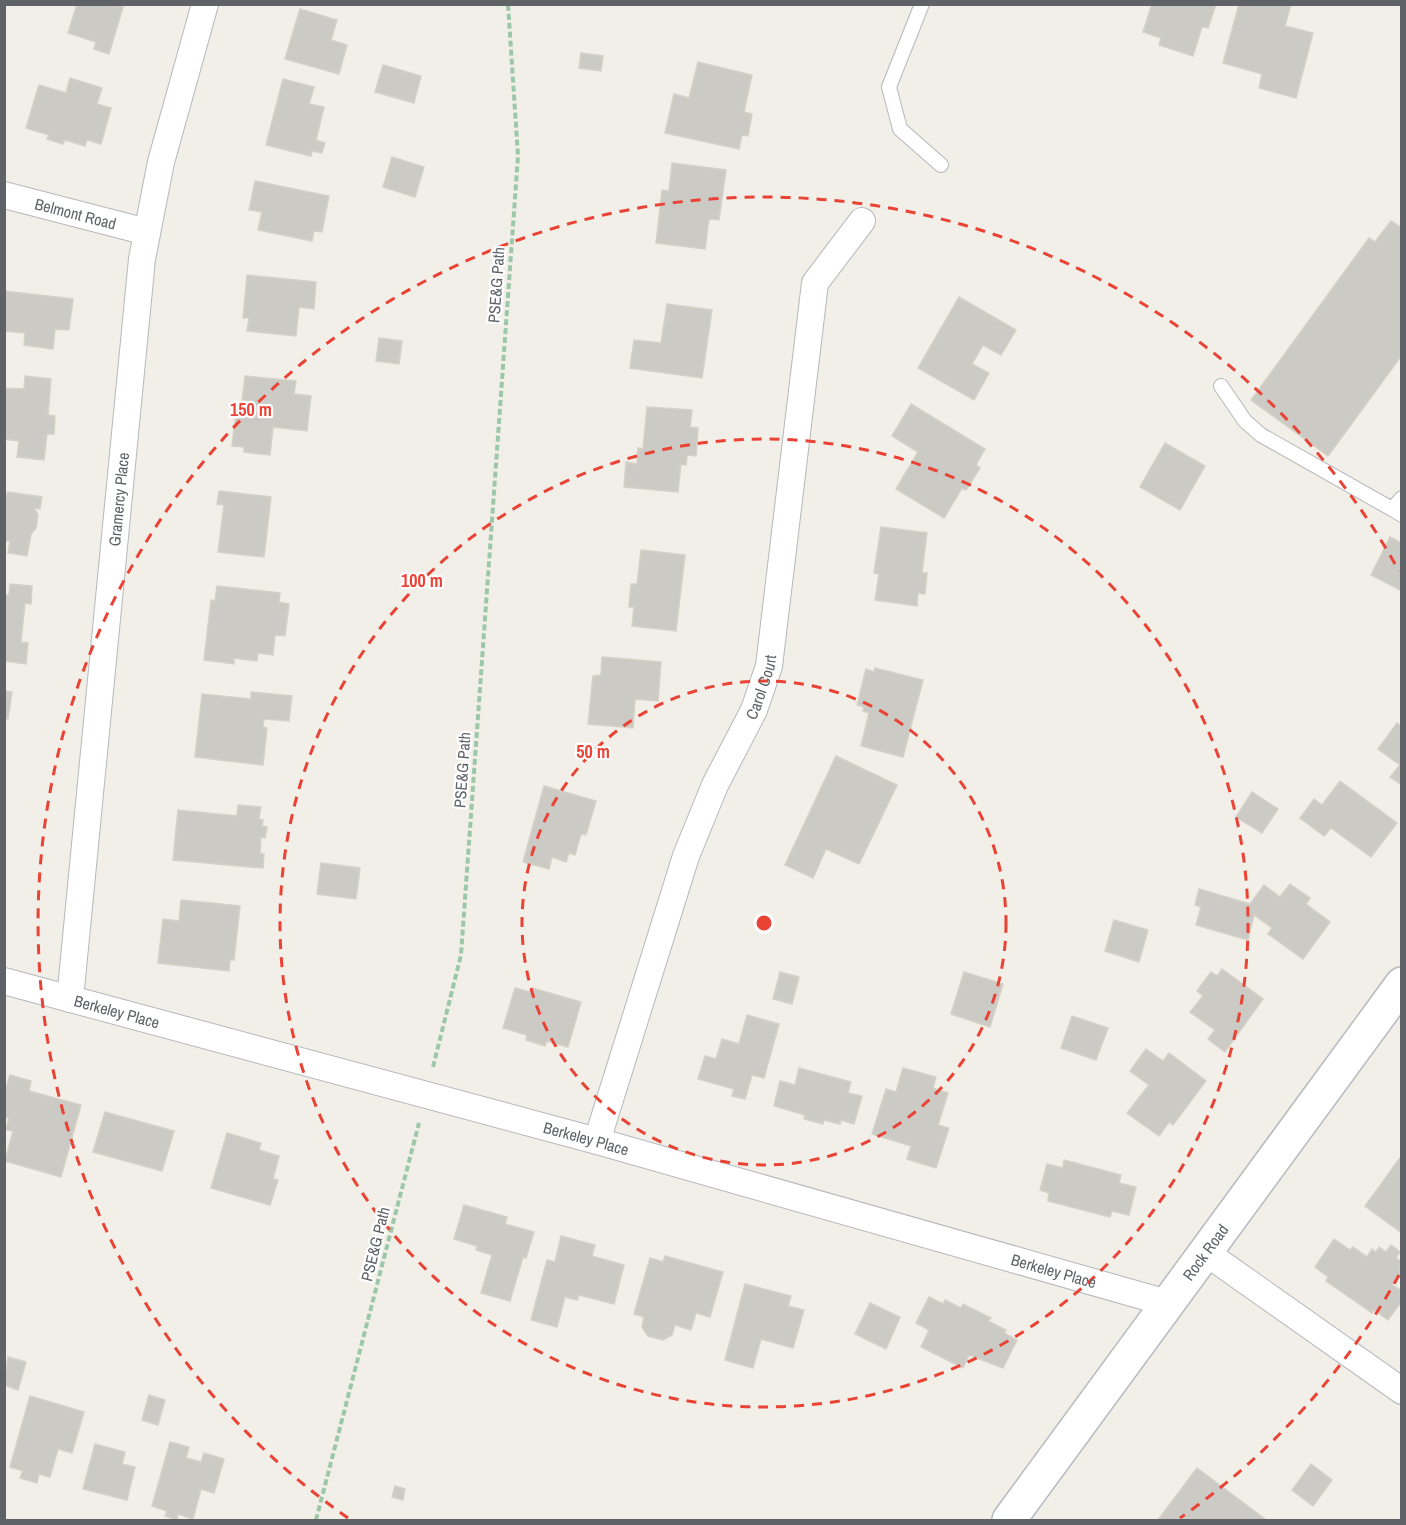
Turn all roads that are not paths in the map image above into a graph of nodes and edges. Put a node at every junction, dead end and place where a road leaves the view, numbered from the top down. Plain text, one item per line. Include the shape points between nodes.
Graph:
1 (205, 4) edge
2 (922, 4) edge
3 (941, 165) dead end
4 (4, 195) edge
5 (861, 221) dead end
6 (147, 232) junction
7 (1221, 386) dead end
8 (1401, 498) edge
9 (1397, 512) edge
10 (4, 981) edge
11 (1401, 984) edge
12 (70, 999) junction
13 (597, 1141) junction
14 (1205, 1252) junction
15 (1167, 1303) junction
16 (1401, 1391) edge
17 (1009, 1521) edge

1 - 6 street, Gramercy Place via 161,162
2 - 3 lane via 890,87 900,129
4 - 6 street, Belmont Road
5 - 13 street, Carol Court via 815,283 769,666 754,710 686,856
6 - 12 street, Gramercy Place
7 - 9 lane via 1245,421 1262,435
8 - 9 lane
10 - 12 street, Berkeley Place
11 - 14 street, Rock Road
12 - 13 street, Berkeley Place
13 - 15 street, Berkeley Place
14 - 15 street, Rock Road
14 - 16 street
15 - 17 street, Rock Road

